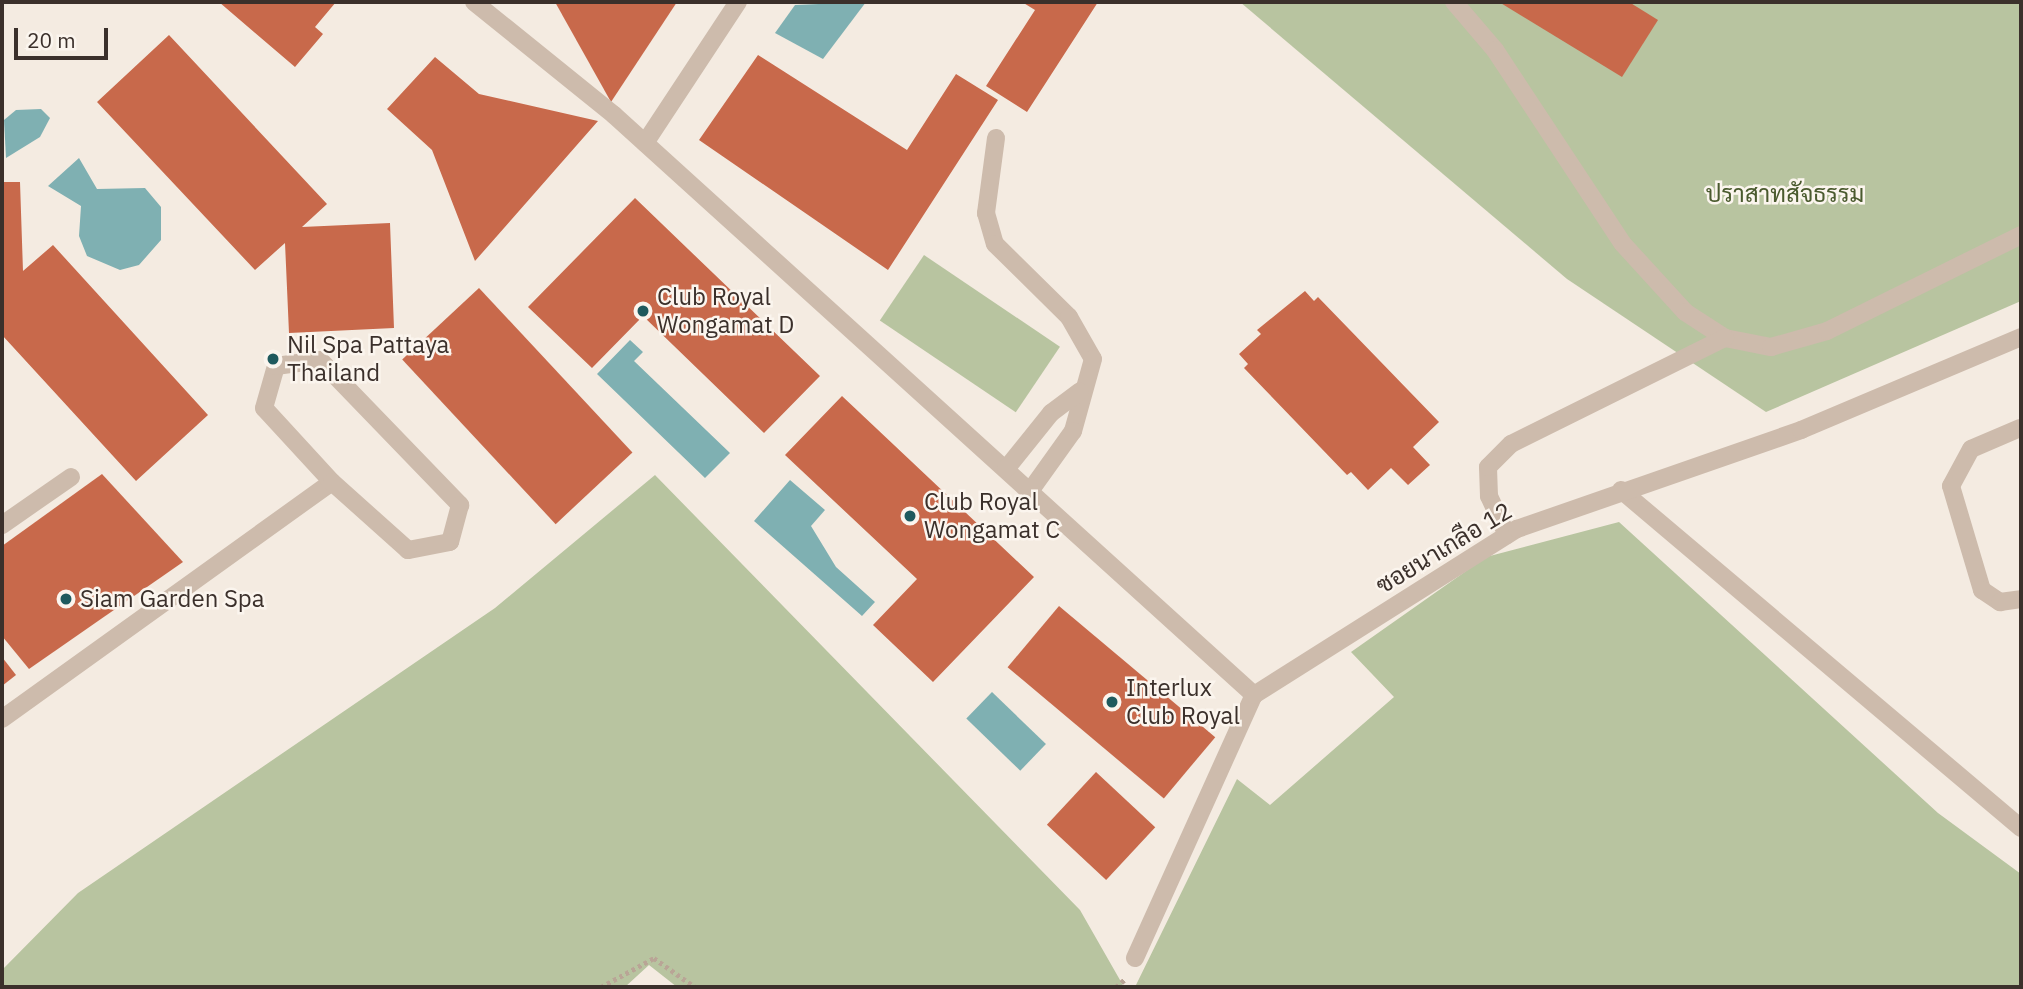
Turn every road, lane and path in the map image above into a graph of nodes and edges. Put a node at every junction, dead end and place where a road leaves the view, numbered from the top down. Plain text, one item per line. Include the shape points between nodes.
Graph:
1 (474, 2) edge
2 (738, 2) edge
3 (1454, 2) edge
4 (996, 138) dead end
5 (645, 143) junction
6 (2021, 235) edge
7 (2021, 337) edge
8 (1725, 338) junction
9 (1080, 391) junction
10 (2020, 428) dead end
11 (1006, 469) junction
12 (71, 477) dead end
13 (332, 482) junction
14 (1621, 490) junction
15 (1030, 491) junction
16 (2, 525) edge
17 (1507, 535) junction
18 (2021, 600) edge
19 (1254, 695) junction
20 (2, 719) edge
21 (2021, 828) edge
22 (1135, 958) dead end
23 (601, 987) edge
24 (695, 987) edge

1 - 5 street
2 - 5 street
3 - 8 street via 1495,50 1623,244 1685,312
4 - 9 street via 987,200 991,233 1009,264 1082,334 1093,359
5 - 11 street
6 - 8 street via 1827,331 1771,347
7 - 14 street, ซอยนาเกลือ 12 via 1801,430
8 - 17 street via 1511,444 1488,467 1489,496
9 - 11 street via 1051,413
9 - 15 street via 1073,431
10 - 18 street via 1971,449 1951,486 1982,590 2000,602
11 - 15 street
12 - 16 street
13 - 13 street via 264,408 276,366 320,360 460,505 450,542 408,550
13 - 20 street
14 - 17 street, ซอยนาเกลือ 12
14 - 21 street
15 - 19 street
17 - 19 street, ซอยนาเกลือ 12
19 - 22 street
23 - 24 path via 654,958

